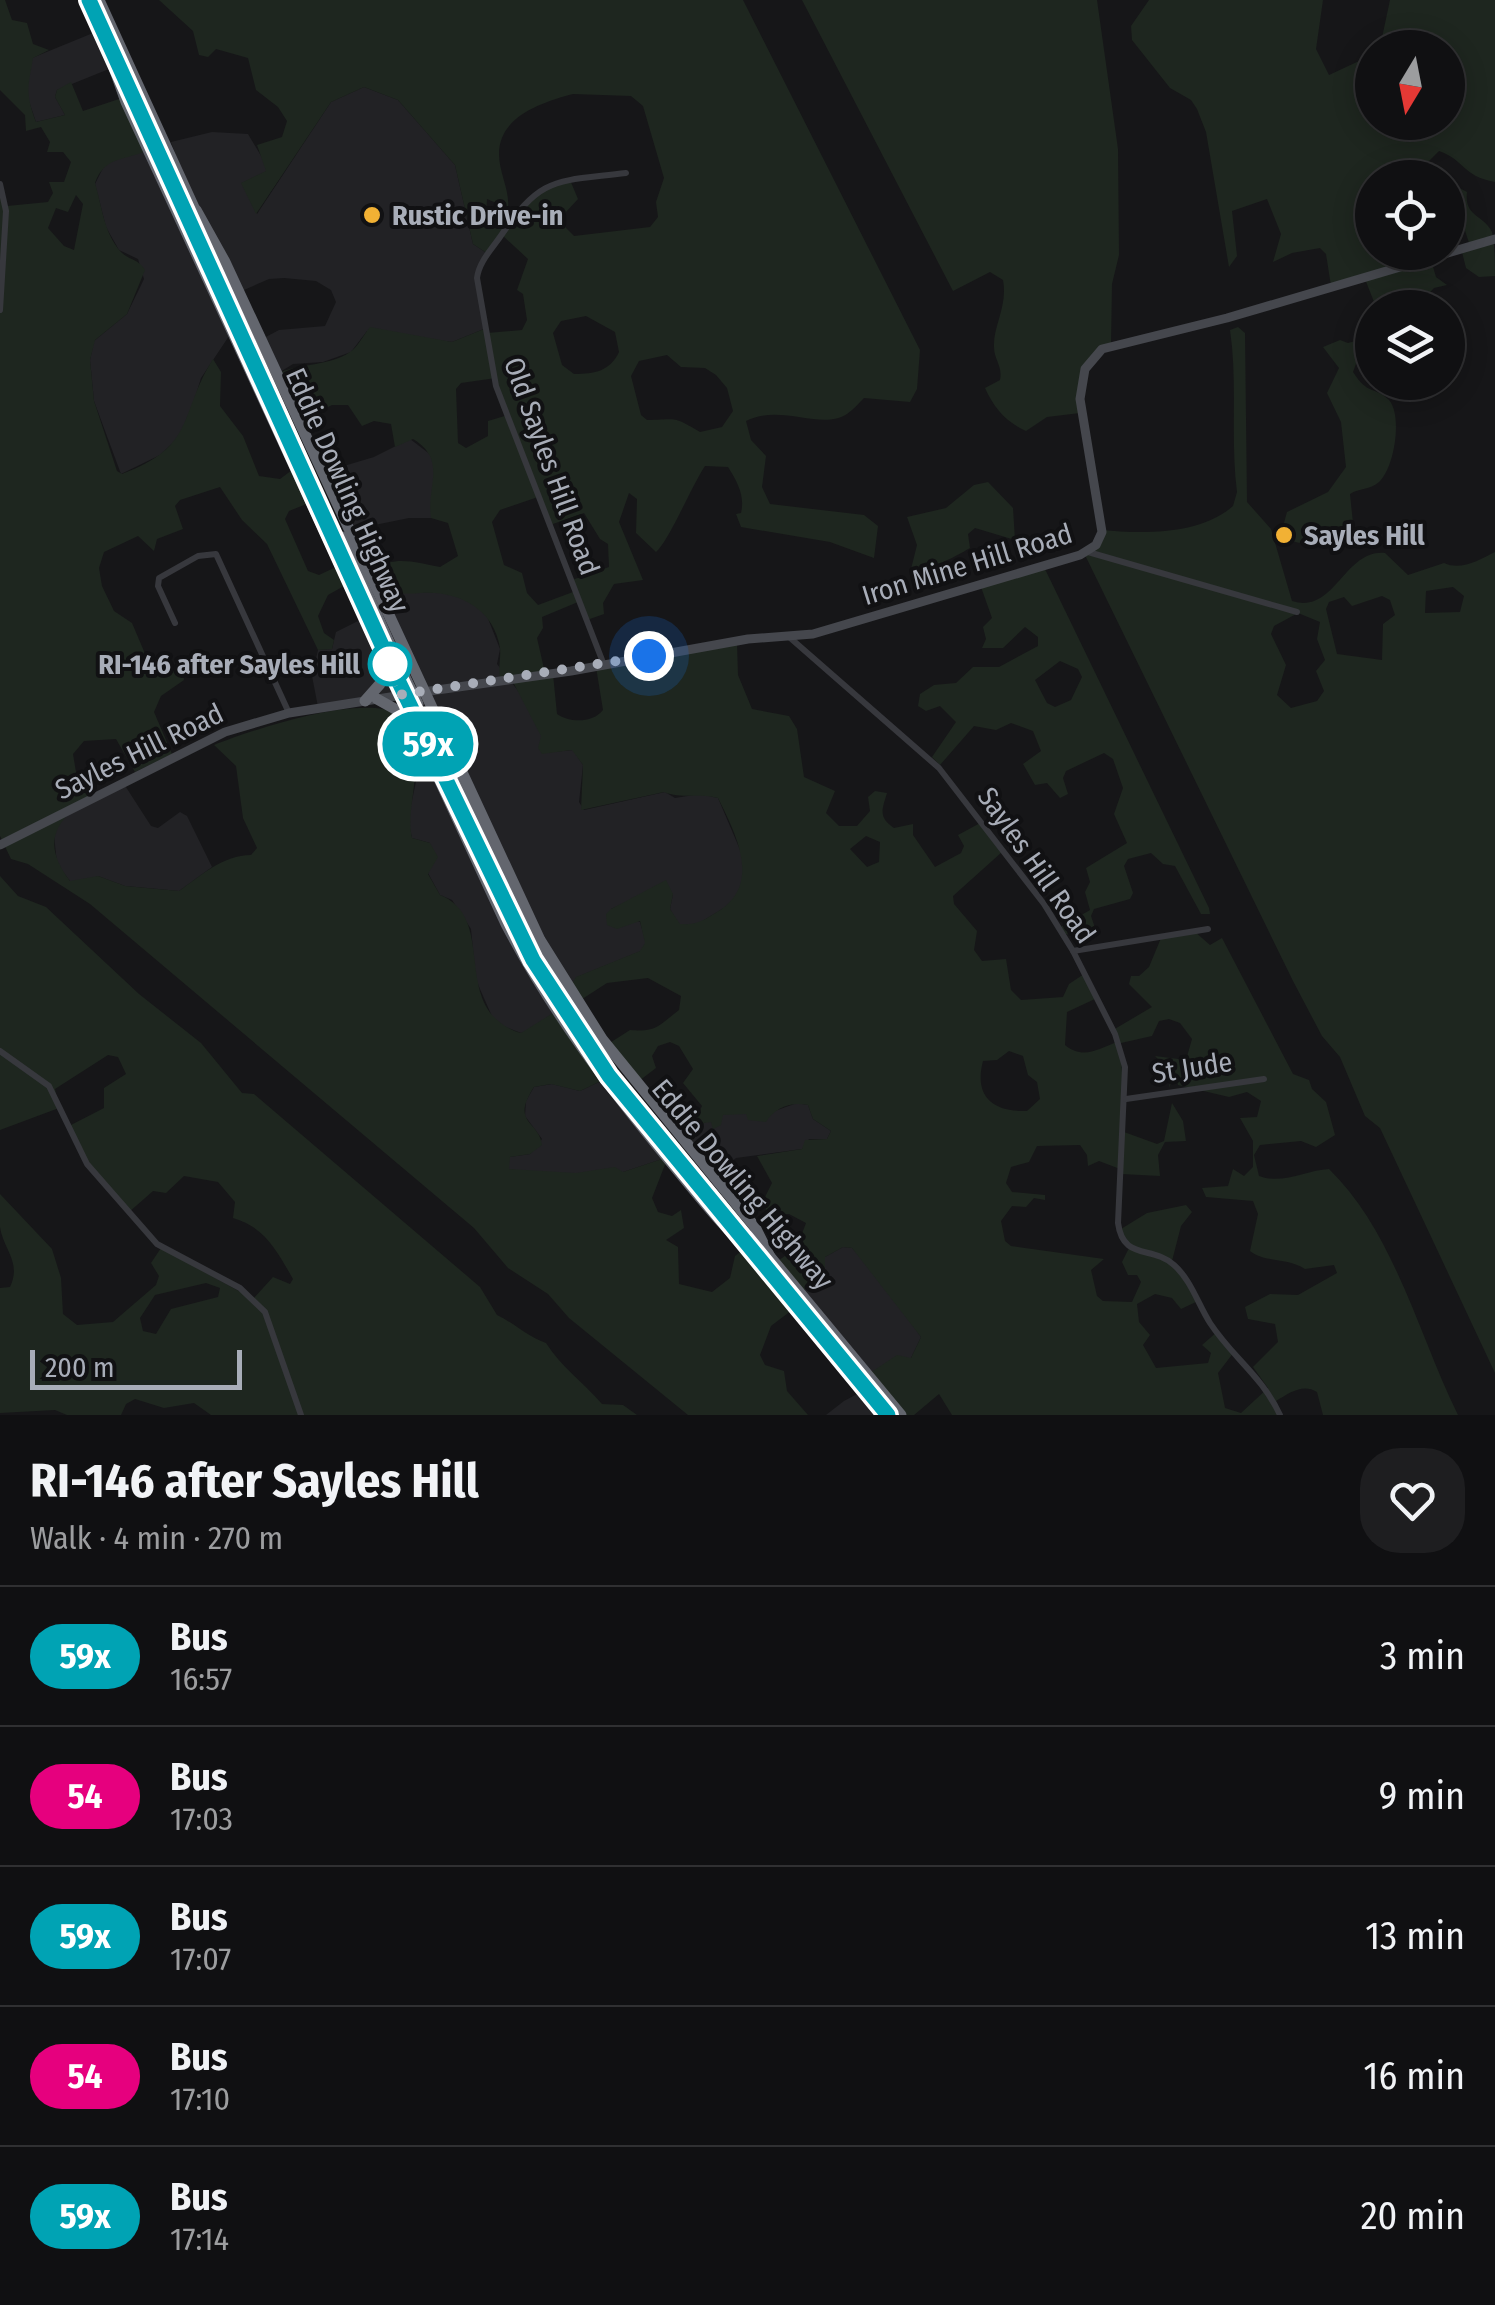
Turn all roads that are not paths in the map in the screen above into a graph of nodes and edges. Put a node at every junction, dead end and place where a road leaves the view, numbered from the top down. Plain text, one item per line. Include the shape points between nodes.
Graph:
1 (88, 0) edge
2 (100, 0) edge
3 (626, 173) dead end
4 (0, 184) edge
5 (196, 210) junction
6 (1495, 240) edge
7 (0, 310) edge
8 (1086, 552) junction
9 (1297, 612) dead end
10 (175, 623) dead end
11 (788, 636) junction
12 (604, 665) junction
13 (394, 670) junction
14 (422, 692) junction
15 (398, 695) junction
16 (371, 700) junction
17 (289, 713) junction
18 (414, 715) junction
19 (0, 845) edge
20 (1208, 929) dead end
21 (1073, 951) junction
22 (0, 1051) edge
23 (1264, 1079) dead end
24 (1126, 1100) junction
25 (766, 1259) junction
26 (301, 1415) edge
27 (888, 1415) edge
28 (902, 1415) edge
29 (1280, 1415) edge

1 - 13 highway, Eddie Dowling Highway
2 - 5 highway, Eddie Dowling Highway
3 - 12 street, Old Sayles Hill Road via 537,190 522,203 477,278 496,386
4 - 7 street via 6,210
5 - 13 highway, Eddie Dowling Highway
5 - 14 highway
6 - 8 street, Iron Mine Hill Road via 1102,349 1085,368 1080,391 1102,525 1096,545
8 - 9 street
8 - 11 street, Iron Mine Hill Road via 842,627
10 - 17 street via 159,578 198,556 216,554
11 - 12 street, Iron Mine Hill Road
11 - 21 street, Sayles Hill Road via 940,768
12 - 14 street, Iron Mine Hill Road
13 - 15 highway
13 - 16 highway
13 - 18 highway, Eddie Dowling Highway, bridge
14 - 15 street, Sayles Hill Road
14 - 25 highway via 568,989 755,1228
15 - 16 street, Sayles Hill Road
15 - 18 highway
16 - 17 street, Sayles Hill Road
16 - 18 highway
17 - 19 street, Sayles Hill Road via 202,741
18 - 25 highway, Eddie Dowling Highway via 509,916 562,1008 609,1076
20 - 21 street
21 - 24 street, Sayles Hill Road via 1120,1045
22 - 26 street via 49,1086 87,1164 149,1236 240,1288 265,1312
23 - 24 street, St Jude
24 - 29 street, Sayles Hill Road via 1121,1239 1132,1251 1178,1269 1211,1325 1261,1378
25 - 27 highway, Eddie Dowling Highway
25 - 28 highway, Eddie Dowling Highway

